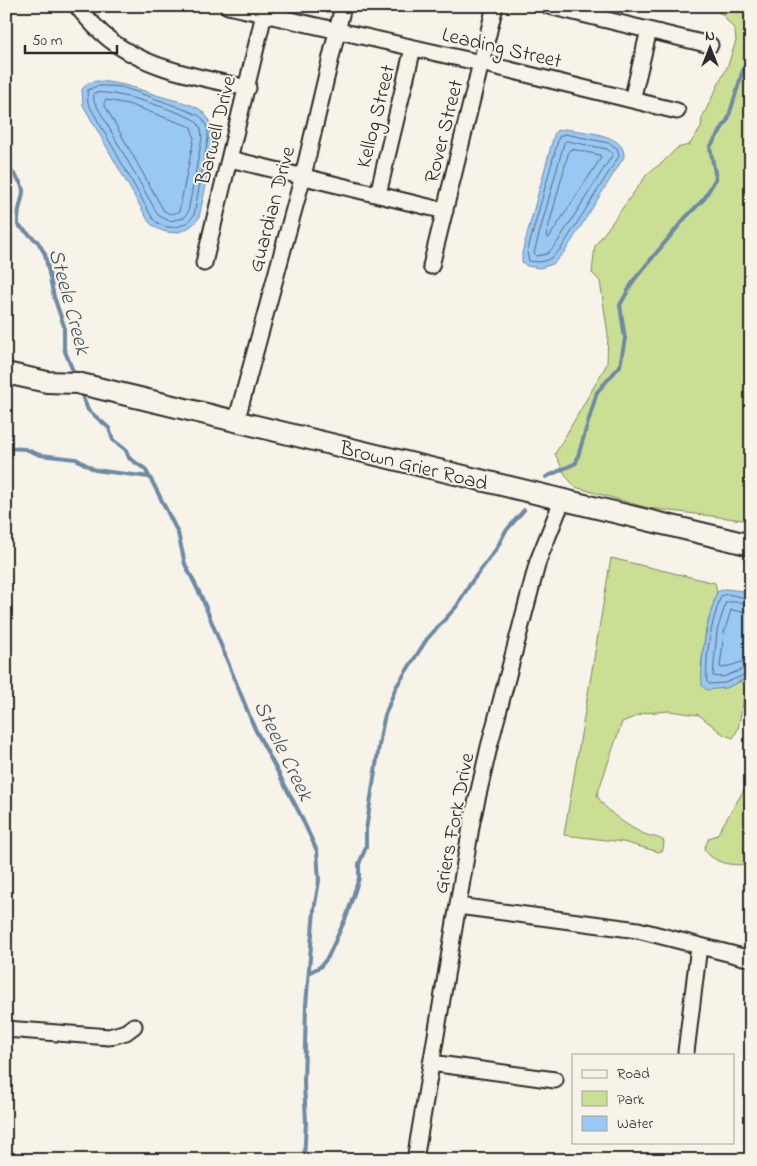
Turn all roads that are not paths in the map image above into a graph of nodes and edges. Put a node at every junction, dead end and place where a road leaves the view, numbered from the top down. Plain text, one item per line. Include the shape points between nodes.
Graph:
1 (76, 6) edge
2 (228, 6) edge
3 (343, 6) edge
4 (495, 6) edge
5 (549, 6) edge
6 (265, 10) edge
7 (337, 30) junction
8 (648, 30) junction
9 (710, 45) dead end
10 (413, 48) junction
11 (481, 63) junction
12 (248, 88) junction
13 (632, 100) junction
14 (677, 111) dead end
15 (230, 159) junction
16 (303, 176) junction
17 (378, 194) junction
18 (445, 211) junction
19 (204, 263) dead end
20 (431, 266) dead end
21 (6, 360) edge
22 (6, 373) edge
23 (77, 383) junction
24 (236, 422) junction
25 (562, 501) junction
26 (751, 545) edge
27 (458, 906) junction
28 (699, 946) junction
29 (751, 959) edge
30 (134, 1026) dead end
31 (6, 1029) edge
32 (686, 1052) dead end
33 (430, 1062) junction
34 (555, 1080) dead end
35 (415, 1160) edge

1 - 12 street via 104,35 147,61 174,71
2 - 6 street, Leading Street
3 - 7 street, Guardian Drive
4 - 11 street, Rover Street
5 - 8 street
6 - 7 street, Leading Street
6 - 12 street, Barwell Drive
7 - 10 street, Leading Street
7 - 16 street, Guardian Drive
8 - 9 street
8 - 13 street
10 - 11 street, Leading Street
10 - 17 street, Kellog Street
11 - 13 street, Leading Street
11 - 18 street, Rover Street
12 - 15 street, Barwell Drive
13 - 14 street, Leading Street
15 - 16 street
15 - 19 street, Barwell Drive
16 - 17 street
16 - 24 street, Guardian Drive
17 - 18 street
18 - 20 street, Rover Street
21 - 23 main road, Brown Grier Road via 70,378
22 - 23 main road, Brown Grier Road via 47,382
23 - 24 main road, Brown Grier Road
24 - 25 main road, Brown Grier Road
25 - 26 main road, Brown Grier Road
25 - 27 street, Griers Fork Drive via 538,561 489,747 472,821
27 - 28 street via 638,930
27 - 33 street, Griers Fork Drive
28 - 29 street
28 - 32 street
30 - 31 street via 109,1037
33 - 34 street
33 - 35 street, Griers Fork Drive

